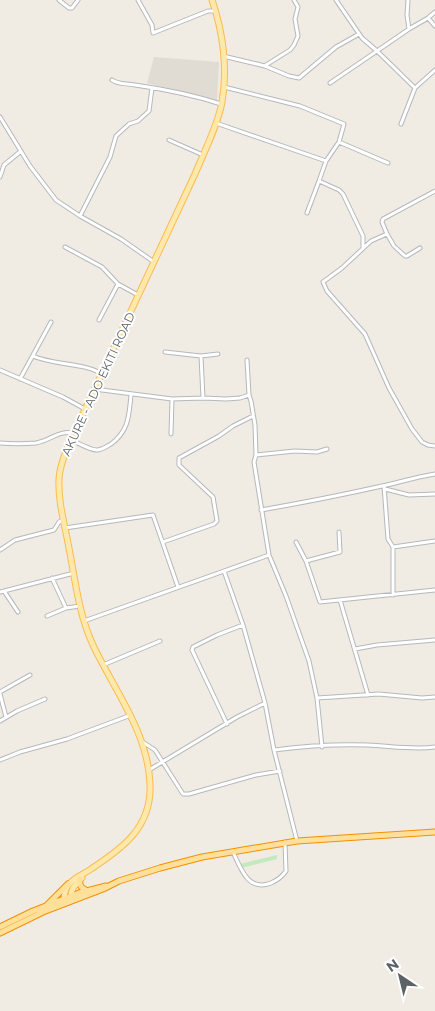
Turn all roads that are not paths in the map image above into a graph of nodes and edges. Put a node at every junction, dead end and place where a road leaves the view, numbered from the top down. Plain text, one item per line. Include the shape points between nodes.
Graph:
1 (59, 0) edge
2 (78, 0) edge
3 (138, 0) edge
4 (212, 0) edge
5 (294, 0) edge
6 (336, 0) edge
7 (408, 0) edge
8 (216, 11) junction
9 (435, 12) edge
10 (428, 18) junction
11 (435, 26) edge
12 (409, 29) junction
13 (359, 34) junction
14 (377, 51) junction
15 (223, 56) junction
16 (266, 66) junction
17 (435, 70) edge
18 (112, 80) dead end
19 (330, 83) dead end
20 (223, 87) junction
21 (152, 88) junction
22 (415, 88) junction
23 (222, 104) junction
24 (0, 117) edge
25 (216, 123) junction
26 (400, 124) dead end
27 (169, 140) dead end
28 (339, 142) junction
29 (21, 151) junction
30 (203, 155) junction
31 (326, 161) junction
32 (388, 163) dead end
33 (0, 177) edge
34 (319, 181) junction
35 (435, 191) edge
36 (307, 213) dead end
37 (80, 216) junction
38 (387, 234) junction
39 (65, 247) dead end
40 (420, 248) dead end
41 (362, 249) junction
42 (154, 262) junction
43 (118, 284) junction
44 (139, 296) junction
45 (99, 320) dead end
46 (51, 322) dead end
47 (165, 352) dead end
48 (218, 354) dead end
49 (32, 356) junction
50 (202, 356) junction
51 (247, 360) dead end
52 (0, 370) edge
53 (101, 374) junction
54 (20, 380) junction
55 (94, 389) junction
56 (131, 395) junction
57 (248, 395) junction
58 (203, 398) junction
59 (172, 399) junction
60 (85, 409) junction
61 (253, 416) junction
62 (74, 433) junction
63 (171, 434) dead end
64 (71, 440) junction
65 (0, 443) edge
66 (435, 446) edge
67 (327, 449) dead end
68 (256, 454) junction
69 (435, 474) edge
70 (385, 487) junction
71 (435, 494) edge
72 (261, 510) junction
73 (64, 520) junction
74 (66, 528) junction
75 (340, 532) dead end
76 (163, 542) junction
77 (296, 542) dead end
78 (435, 542) edge
79 (393, 547) junction
80 (0, 550) edge
81 (269, 555) junction
82 (306, 561) junction
83 (224, 571) junction
84 (74, 573) junction
85 (52, 578) junction
86 (178, 587) junction
87 (435, 590) edge
88 (1, 591) edge
89 (393, 595) junction
90 (340, 600) junction
91 (80, 606) junction
92 (66, 608) junction
93 (18, 612) dead end
94 (47, 616) dead end
95 (84, 621) junction
96 (243, 625) junction
97 (435, 640) edge
98 (160, 641) dead end
99 (355, 650) junction
100 (103, 665) junction
101 (30, 675) dead end
102 (0, 693) edge
103 (368, 695) junction
104 (435, 697) edge
105 (316, 698) junction
106 (45, 699) dead end
107 (265, 703) junction
108 (131, 715) junction
109 (6, 716) junction
110 (0, 722) edge
111 (228, 724) junction
112 (141, 740) junction
113 (322, 747) junction
114 (435, 747) edge
115 (274, 750) junction
116 (0, 760) edge
117 (163, 762) junction
118 (149, 770) junction
119 (280, 771) junction
120 (435, 832) edge
121 (297, 840) junction
122 (285, 842) junction
123 (232, 851) junction
124 (86, 872) junction
125 (80, 879) junction
126 (68, 884) junction
127 (109, 885) junction
128 (88, 891) junction
129 (67, 900) junction
130 (45, 907) junction
131 (0, 928) edge
132 (0, 933) edge

1 - 2 street via 69,8
3 - 8 street via 154,33 208,11
4 - 8 main road, AKURE - ADO EKITI ROAD
5 - 16 street via 298,7 296,41 290,50
6 - 13 street
7 - 12 street
8 - 15 main road, AKURE - ADO EKITI ROAD
9 - 10 street
10 - 11 street
10 - 12 street
12 - 14 street
13 - 14 street
13 - 16 street via 336,47 302,78
14 - 19 street
14 - 22 street
15 - 16 street
15 - 20 main road, AKURE - ADO EKITI ROAD
17 - 22 street
18 - 21 street
20 - 23 main road, AKURE - ADO EKITI ROAD
20 - 28 street via 288,102 343,122 345,125
21 - 23 street
21 - 37 street via 149,111 116,136 110,158
22 - 26 street
23 - 25 main road, AKURE - ADO EKITI ROAD
24 - 29 street
25 - 30 main road, AKURE - ADO EKITI ROAD
25 - 31 street
27 - 30 street
28 - 31 street
28 - 32 street
29 - 33 street via 4,165
29 - 37 street via 56,200
30 - 42 main road, AKURE - ADO EKITI ROAD
31 - 34 street
34 - 36 street
34 - 41 street via 343,194 363,236
35 - 38 street via 383,219
37 - 42 street
38 - 40 street via 404,256
38 - 41 street
39 - 43 street via 102,268
41 - 66 street via 325,279 324,286 365,334 412,429 422,442
42 - 44 main road, AKURE - ADO EKITI ROAD
43 - 44 street
43 - 45 street
44 - 53 main road, AKURE - ADO EKITI ROAD
46 - 49 street
47 - 50 street
48 - 50 street
49 - 53 street via 48,362 91,368
49 - 54 street
50 - 58 street
51 - 57 street
52 - 54 street
53 - 55 main road, AKURE - ADO EKITI ROAD
54 - 60 street
55 - 56 street
55 - 60 main road, AKURE - ADO EKITI ROAD
56 - 59 street
56 - 64 street via 129,419 115,441 95,450
57 - 58 street via 226,400
57 - 61 street via 252,401
58 - 59 street
59 - 63 street
60 - 62 main road, AKURE - ADO EKITI ROAD
61 - 68 street
61 - 76 street via 179,458 179,465 213,497 217,521
62 - 64 main road, AKURE - ADO EKITI ROAD
62 - 65 street via 58,433 37,442
64 - 73 main road, AKURE - ADO EKITI ROAD via 59,477
67 - 68 street
68 - 72 street via 254,462
69 - 70 street
70 - 71 street via 409,495
70 - 72 street
70 - 79 street via 388,539
72 - 81 street
73 - 74 main road, AKURE - ADO EKITI ROAD
73 - 80 street via 54,530 14,540
74 - 76 street via 153,515
74 - 84 main road, AKURE - ADO EKITI ROAD
75 - 82 street via 340,552
76 - 86 street
77 - 82 street
78 - 79 street
79 - 89 street
81 - 83 street
81 - 105 street via 303,642
82 - 90 street via 320,602
83 - 86 street
83 - 96 street
84 - 85 street
84 - 91 main road, AKURE - ADO EKITI ROAD
85 - 88 street
85 - 92 street
86 - 95 street
87 - 89 street
88 - 93 street
89 - 90 street
90 - 99 street
91 - 92 street
91 - 95 main road, AKURE - ADO EKITI ROAD
92 - 94 street
95 - 100 main road, AKURE - ADO EKITI ROAD
96 - 107 street
96 - 111 street via 192,650
97 - 99 street
98 - 100 street
99 - 103 street
100 - 108 main road, AKURE - ADO EKITI ROAD
101 - 102 street
102 - 109 street
103 - 104 street
103 - 105 street
105 - 113 street
106 - 109 street
107 - 111 street
107 - 115 street
108 - 112 main road, AKURE - ADO EKITI ROAD
108 - 116 street
109 - 110 street
111 - 117 street
112 - 117 street via 155,750
112 - 118 main road, AKURE - ADO EKITI ROAD
113 - 114 street
113 - 115 street
115 - 119 street
117 - 118 street
117 - 119 street via 183,794
118 - 124 main road, AKURE - ADO EKITI ROAD via 150,798 138,829 128,842
119 - 121 street
120 - 121 highway
121 - 122 highway
122 - 123 highway
122 - 123 street via 286,870 278,880 265,885 256,886 249,881
123 - 127 highway via 160,868
124 - 125 main road
124 - 126 main road, AKURE - ADO EKITI ROAD
125 - 128 highway via 81,888
125 - 129 main road
126 - 129 main road
126 - 130 highway
127 - 128 highway
127 - 129 highway
128 - 129 highway
129 - 130 highway
129 - 132 highway
130 - 131 highway

